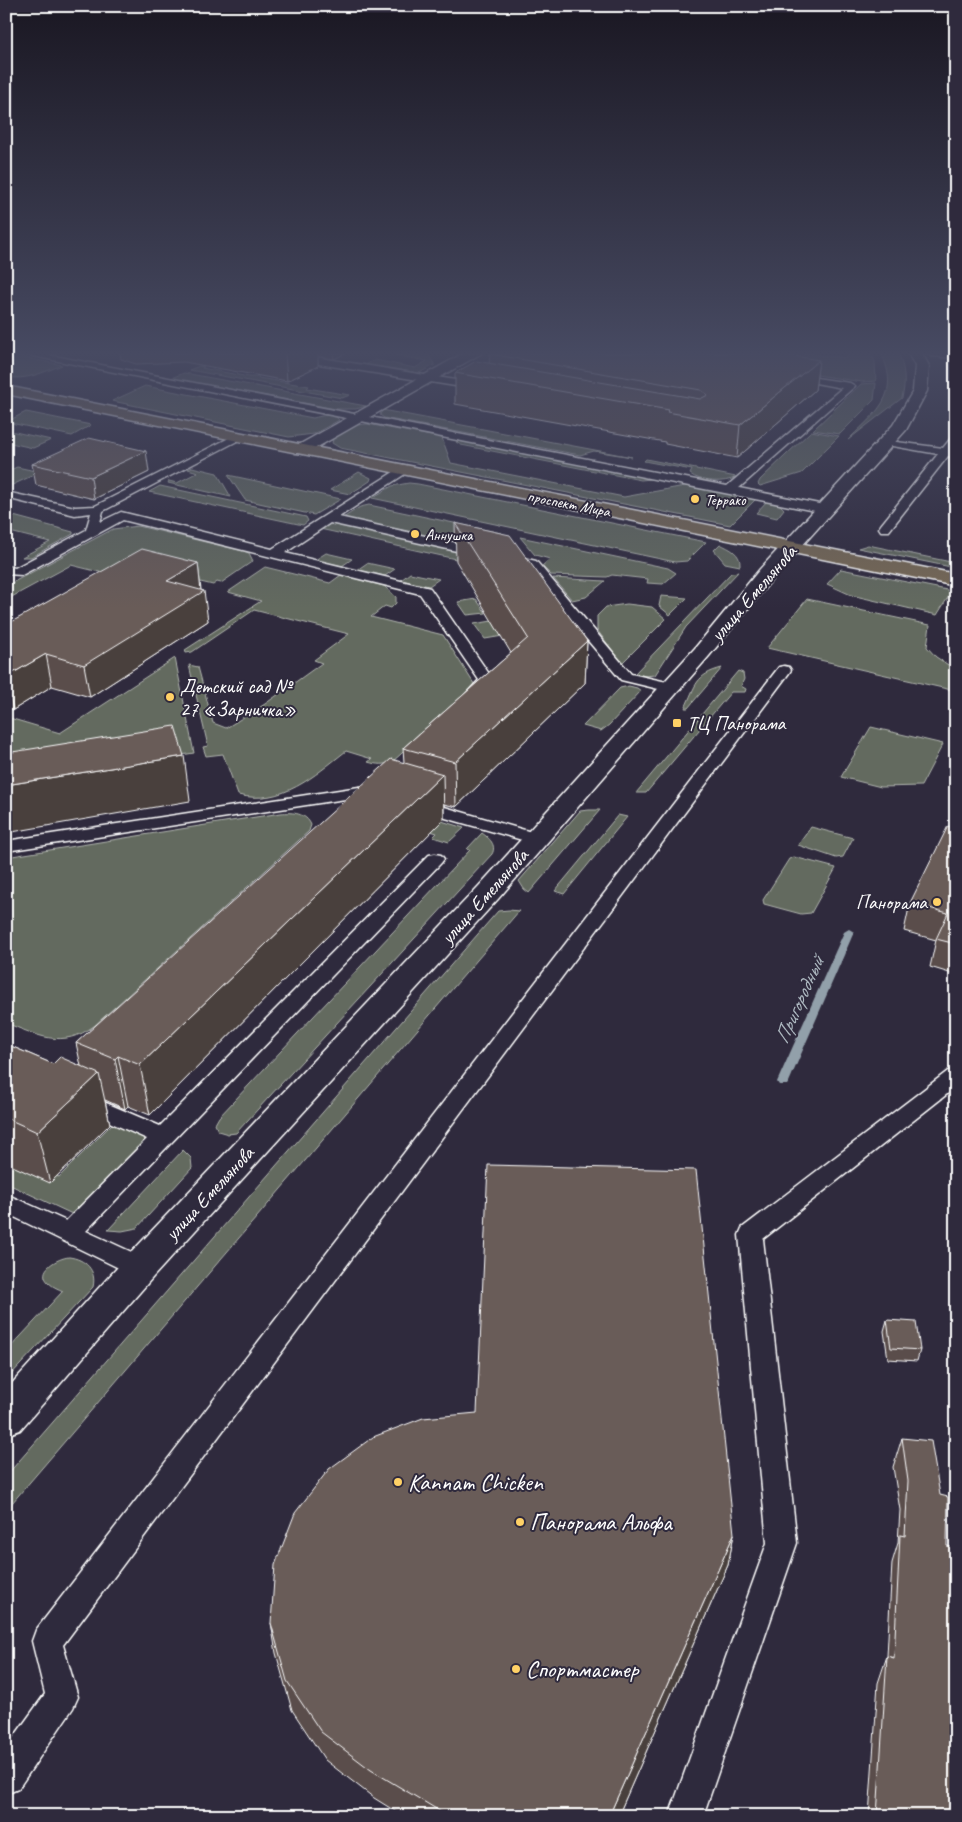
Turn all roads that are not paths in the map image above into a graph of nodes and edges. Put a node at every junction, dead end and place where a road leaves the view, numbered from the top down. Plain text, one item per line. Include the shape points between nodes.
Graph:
1 (235, 438) edge
2 (242, 438) edge
3 (322, 438) edge
4 (468, 438) edge
5 (790, 438) edge
6 (889, 438) edge
7 (956, 439) edge
8 (885, 442) junction
9 (301, 450) junction
10 (950, 454) edge
11 (404, 470) junction
12 (731, 489) junction
13 (9, 495) dead end
14 (826, 509) junction
15 (98, 510) junction
16 (329, 519) junction
17 (885, 528) dead end
18 (90, 533) junction
19 (792, 547) junction
20 (274, 554) junction
21 (6, 570) edge
22 (956, 580) edge
23 (784, 670) dead end
24 (671, 687) junction
25 (465, 702) edge
26 (390, 796) edge
27 (407, 801) edge
28 (536, 839) junction
29 (6, 846) edge
30 (435, 859) dead end
31 (956, 1076) edge
32 (67, 1094) edge
33 (163, 1137) junction
34 (6, 1203) edge
35 (68, 1233) junction
36 (140, 1267) junction
37 (6, 1418) edge
38 (6, 1777) edge
39 (686, 1816) edge

1 - 15 lane
2 - 9 main road, проспект Мира
3 - 9 main road
4 - 12 lane
5 - 12 lane
6 - 8 main road, улица Емельянова
7 - 10 lane
8 - 10 lane
8 - 14 main road, улица Емельянова
9 - 11 main road, проспект Мира
10 - 17 lane
11 - 16 lane
11 - 19 main road, проспект Мира
12 - 14 lane
13 - 15 lane via 74,511
14 - 19 main road, улица Емельянова
15 - 18 lane
16 - 20 lane
16 - 24 lane via 531,564 626,677
18 - 20 lane via 121,516
18 - 21 lane via 17,572
19 - 22 main road, проспект Мира
19 - 24 main road, улица Емельянова
20 - 25 lane via 425,591 487,681
23 - 38 lane via 46,1642 62,1697
24 - 28 main road, улица Емельянова
26 - 29 lane via 375,787
27 - 28 lane
28 - 36 main road, улица Емельянова
30 - 33 lane
31 - 39 lane via 751,1235 782,1543
32 - 33 lane
33 - 35 lane
34 - 35 lane
35 - 36 lane
36 - 37 main road, улица Емельянова

